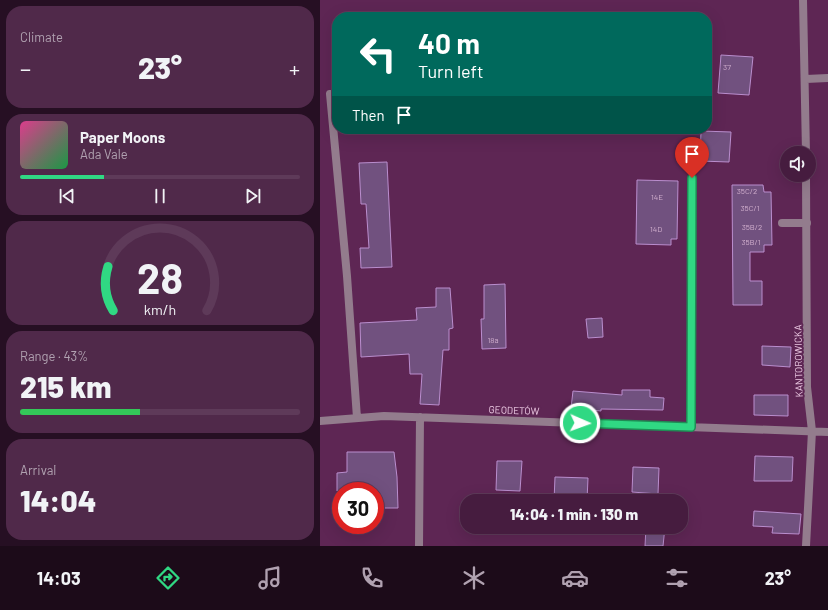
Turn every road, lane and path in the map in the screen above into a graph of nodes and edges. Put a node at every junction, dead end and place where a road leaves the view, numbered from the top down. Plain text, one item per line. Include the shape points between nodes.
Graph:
1 (803, 0) edge
2 (828, 78) edge
3 (806, 79) junction
4 (330, 94) dead end
5 (332, 115) edge
6 (334, 134) edge
7 (806, 146) edge
8 (692, 178) dead end
9 (806, 182) edge
10 (782, 223) dead end
11 (807, 223) junction
12 (420, 417) junction
13 (357, 418) junction
14 (320, 421) edge
15 (691, 427) junction
16 (812, 431) junction
17 (828, 432) edge
18 (418, 546) edge
19 (806, 546) edge

1 - 3 street
2 - 3 street
3 - 7 street
4 - 5 street
6 - 13 street
8 - 15 street
9 - 11 street, KANTOROWICKA
10 - 11 street
11 - 16 street, KANTOROWICKA via 807,387
12 - 13 street, GEODETÓW
12 - 15 street, GEODETÓW
12 - 18 street
13 - 14 street, GEODETÓW
15 - 16 street, GEODETÓW
16 - 17 street, GEODETÓW
16 - 19 street, KANTOROWICKA

